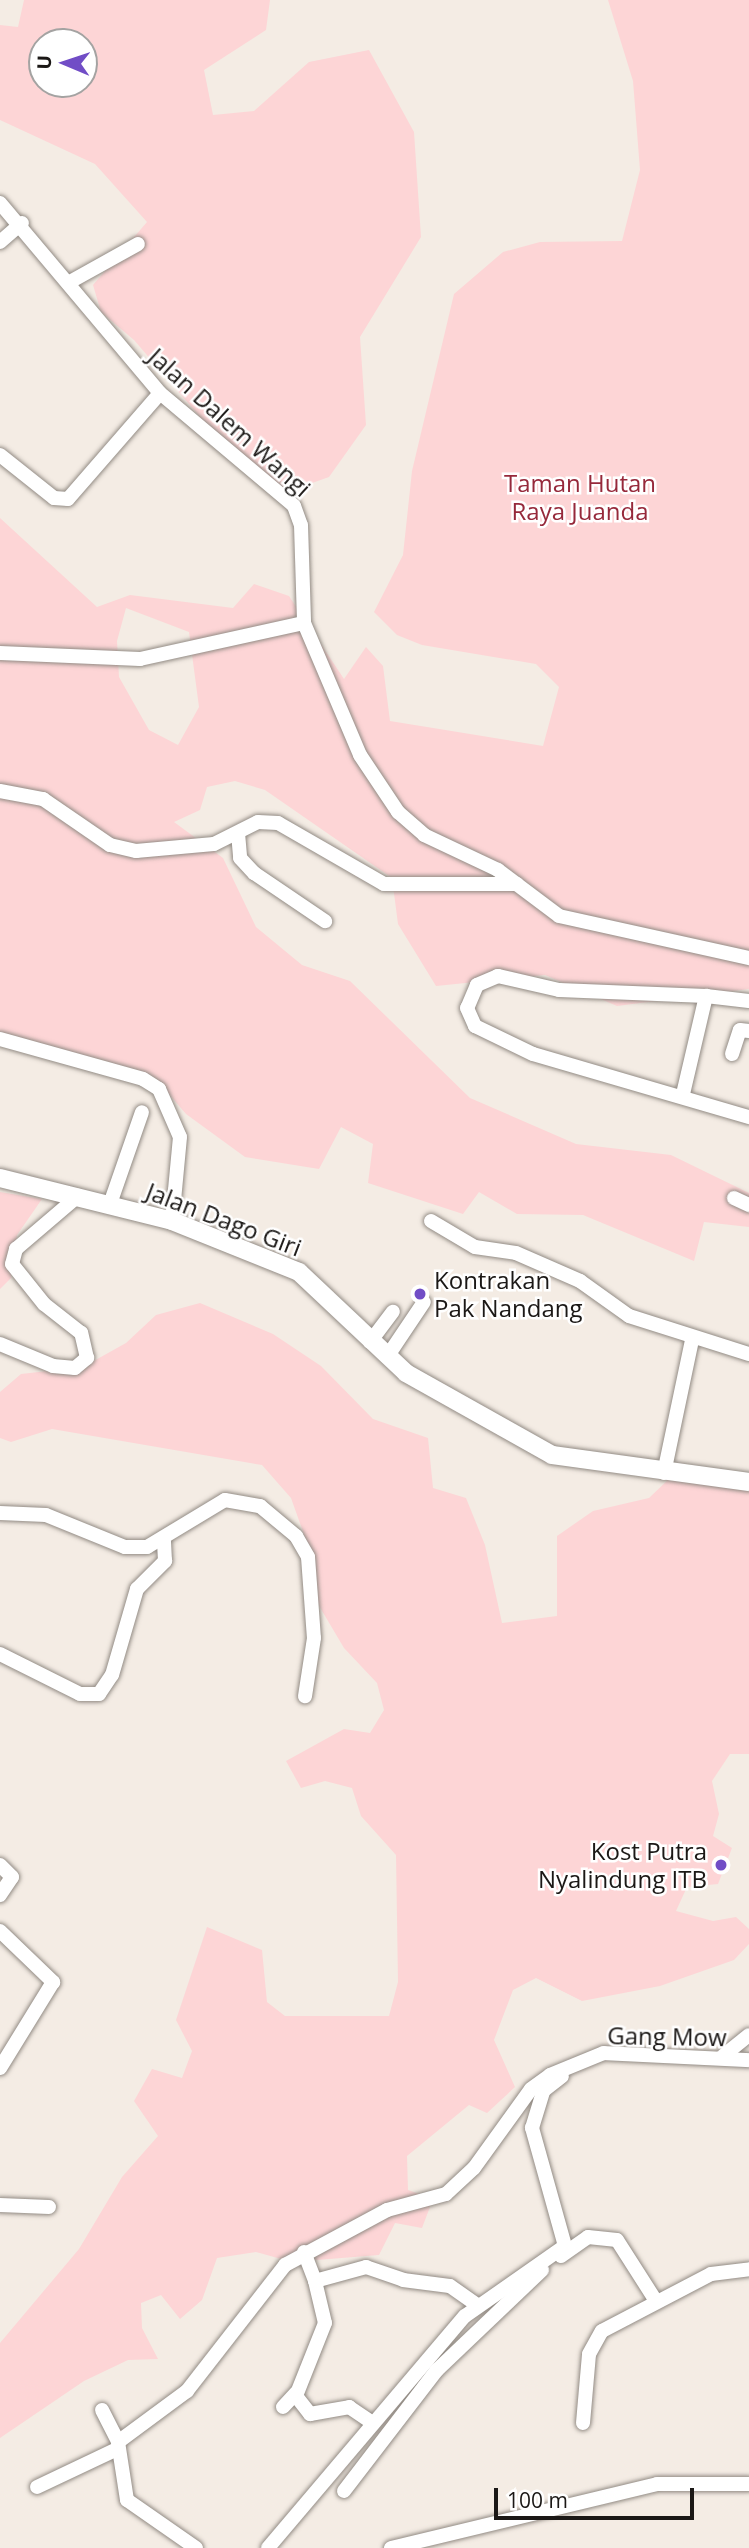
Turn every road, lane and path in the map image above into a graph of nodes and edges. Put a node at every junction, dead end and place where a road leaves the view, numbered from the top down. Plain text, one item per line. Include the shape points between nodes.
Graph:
1 (0, 203) edge
2 (22, 223) junction
3 (0, 242) edge
4 (138, 244) dead end
5 (68, 284) junction
6 (160, 393) junction
7 (0, 455) edge
8 (304, 623) junction
9 (0, 653) edge
10 (0, 791) edge
11 (238, 833) junction
12 (517, 884) junction
13 (325, 920) dead end
14 (749, 958) edge
15 (706, 996) junction
16 (749, 1002) edge
17 (749, 1031) edge
18 (0, 1040) edge
19 (732, 1054) dead end
20 (683, 1094) junction
21 (142, 1112) dead end
22 (749, 1117) edge
23 (0, 1178) edge
24 (78, 1196) junction
25 (734, 1198) dead end
26 (110, 1204) junction
27 (749, 1205) edge
28 (431, 1220) dead end
29 (172, 1221) junction
30 (424, 1302) dead end
31 (393, 1312) dead end
32 (692, 1340) junction
33 (370, 1342) junction
34 (0, 1344) edge
35 (749, 1354) edge
36 (387, 1357) junction
37 (664, 1473) junction
38 (749, 1482) edge
39 (0, 1513) edge
40 (164, 1540) junction
41 (0, 1654) edge
42 (305, 1696) dead end
43 (0, 1865) edge
44 (0, 1895) edge
45 (0, 1931) edge
46 (749, 2035) edge
47 (723, 2056) junction
48 (749, 2060) edge
49 (581, 2066) junction
50 (0, 2068) edge
51 (0, 2205) edge
52 (49, 2207) dead end
53 (304, 2252) junction
54 (749, 2269) edge
55 (315, 2281) junction
56 (656, 2301) junction
57 (477, 2305) junction
58 (296, 2393) junction
59 (283, 2407) dead end
60 (102, 2410) dead end
61 (373, 2423) junction
62 (583, 2423) dead end
63 (117, 2446) junction
64 (749, 2484) edge
65 (37, 2487) dead end
66 (344, 2491) dead end
67 (196, 2548) edge
68 (268, 2548) edge
69 (391, 2548) edge

1 - 2 street, Jalan Dalem Wangi
2 - 3 street
2 - 5 street, Jalan Dalem Wangi
4 - 5 street
5 - 6 street, Jalan Dalem Wangi
6 - 7 street via 68,499 54,498
6 - 8 street, Jalan Dalem Wangi via 300,514
8 - 9 street via 140,659
8 - 12 street, Jalan Dalem Wangi via 360,755 398,812 424,835
10 - 11 street via 43,799 110,845 136,851 214,844
11 - 12 street via 258,822 278,823 384,884
11 - 13 street via 240,858 254,873
12 - 14 street, Jalan Dalem Wangi via 542,908 580,924
15 - 16 street
15 - 20 street
15 - 20 street via 559,990 498,976 477,985 468,999 475,1026 533,1054
17 - 19 street via 740,1030
18 - 29 street via 143,1079 159,1089 180,1137
20 - 22 street
21 - 26 street
23 - 24 main road, Jalan Dago Giri
24 - 26 main road, Jalan Dago Giri
24 - 34 street via 16,1249 12,1264 37,1297 81,1333 88,1358 75,1368 53,1366
25 - 27 street
26 - 29 main road, Jalan Dago Giri
28 - 32 street via 475,1247 516,1253 580,1281 614,1309
29 - 33 main road, Jalan Dago Giri via 299,1272
30 - 36 street
31 - 33 street
32 - 35 street
32 - 37 street
33 - 36 main road, Jalan Dago Giri
36 - 37 main road, Jalan Dago Giri via 445,1398 552,1455
37 - 38 main road, Jalan Dago Giri
39 - 40 street via 46,1515 125,1546
40 - 41 street via 165,1561 137,1589 112,1675 99,1694 79,1694
40 - 42 street via 209,1506 233,1500 260,1506 296,1536 308,1557 312,1592 314,1639
43 - 44 street via 12,1877
45 - 50 street via 53,1982
46 - 47 street
47 - 48 street, Gang Mow
47 - 49 street, Gang Mow via 604,2053
49 - 53 street via 531,2089 474,2168 446,2194 387,2210
49 - 57 street via 543,2091 532,2121 568,2240
51 - 52 street
53 - 55 street
53 - 63 street via 285,2265 187,2391
54 - 56 street via 711,2274
55 - 57 street via 366,2267 403,2280 450,2286
55 - 58 street via 325,2323
56 - 62 street via 602,2331 593,2346
56 - 66 street via 624,2244 588,2237 468,2337
57 - 61 street
58 - 59 street
58 - 61 street via 310,2414 349,2407
60 - 63 street
61 - 68 street
63 - 65 street
63 - 67 street via 127,2500
64 - 69 street via 723,2479 657,2484

